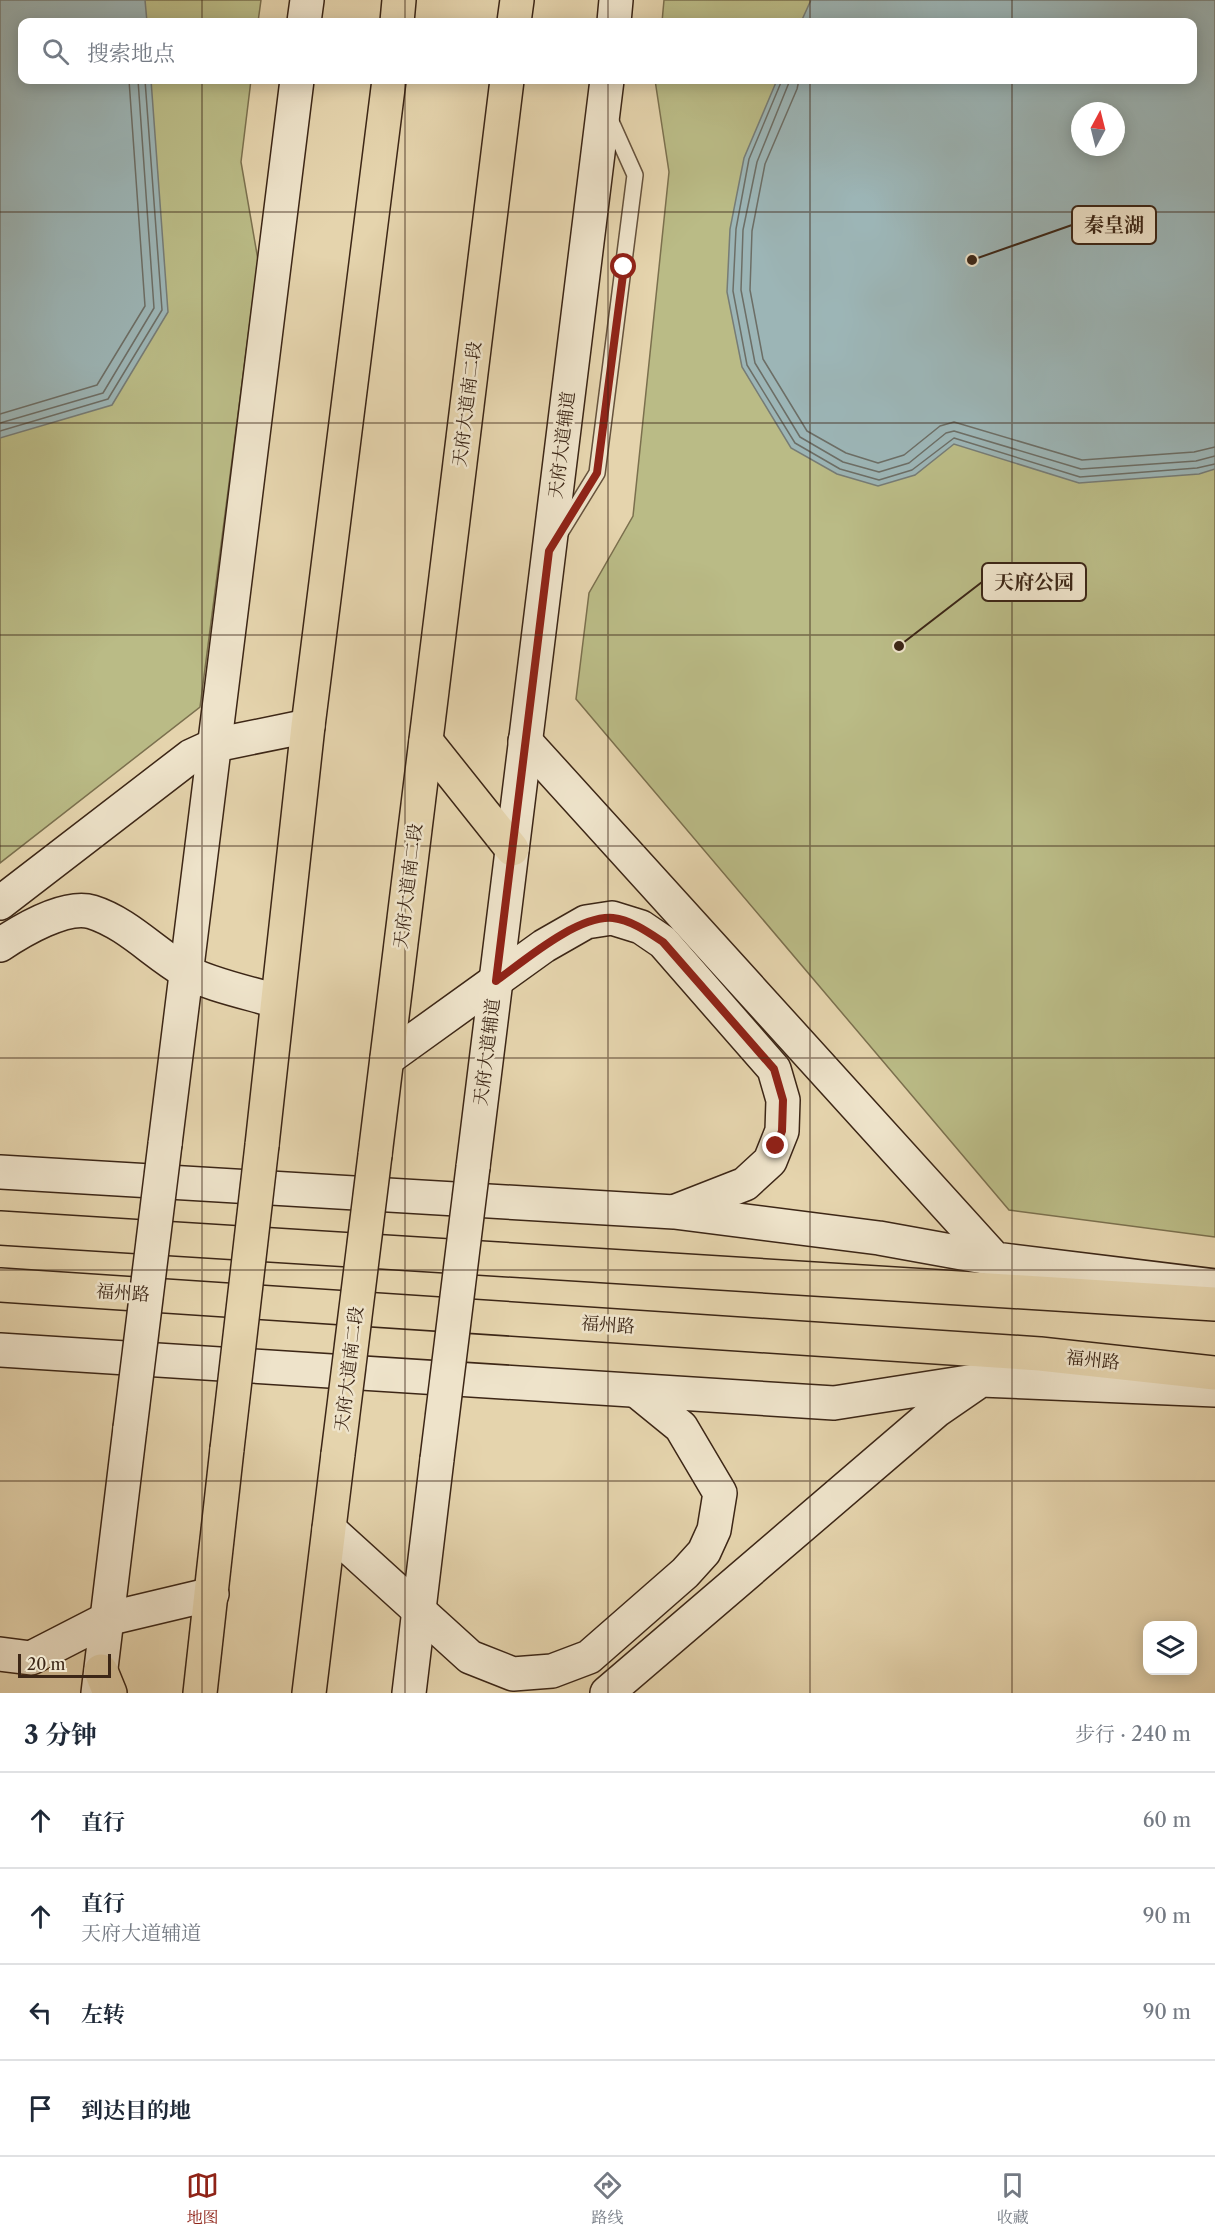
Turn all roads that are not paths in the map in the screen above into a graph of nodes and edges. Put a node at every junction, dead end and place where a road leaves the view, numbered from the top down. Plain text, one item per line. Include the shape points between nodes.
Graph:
1 (307, 0) edge
2 (399, 0) edge
3 (517, 0) edge
4 (616, 0) edge
5 (305, 18) edge
6 (397, 18) edge
7 (515, 18) edge
8 (614, 18) edge
9 (297, 84) edge
10 (388, 84) edge
11 (507, 84) edge
12 (605, 92) edge
13 (308, 726) junction
14 (426, 741) junction
15 (525, 741) junction
16 (215, 745) junction
17 (512, 849) junction
18 (0, 903) edge
19 (0, 945) edge
20 (187, 972) junction
21 (496, 981) junction
22 (276, 1001) junction
23 (387, 1059) junction
24 (0, 1172) edge
25 (674, 1212) junction
26 (0, 1228) edge
27 (995, 1259) junction
28 (0, 1285) edge
29 (1215, 1286) edge
30 (1215, 1304) edge
31 (0, 1350) edge
32 (1215, 1373) edge
33 (981, 1380) junction
34 (1215, 1390) edge
35 (638, 1392) junction
36 (329, 1529) junction
37 (212, 1594) junction
38 (419, 1611) junction
39 (107, 1619) junction
40 (0, 1654) edge
41 (103, 1686) edge
42 (200, 1693) edge
43 (309, 1693) edge
44 (408, 1693) edge
45 (607, 1693) edge

1 - 5 main road
2 - 6 main road
3 - 7 main road
4 - 8 main road
9 - 16 main road
10 - 13 main road
11 - 14 main road, 天府大道南二段
12 - 15 main road, 天府大道辅道
13 - 16 main road
13 - 22 main road
14 - 17 main road
14 - 23 main road, 天府大道南二段
15 - 17 main road, 天府大道辅道
15 - 27 main road
16 - 18 main road via 191,756
16 - 20 main road
17 - 21 main road, 天府大道辅道
19 - 20 main road via 28,926 71,912 91,911
20 - 22 main road
20 - 39 main road, bridge
21 - 23 main road
21 - 25 main road via 586,922 612,918 641,927 663,942 774,1069 783,1110 782,1131 770,1161 745,1184
21 - 38 main road, 天府大道辅道, bridge
22 - 37 main road, bridge
23 - 36 main road, 天府大道南二段, bridge
24 - 25 main road
25 - 27 main road via 879,1238
26 - 30 main road
27 - 29 main road
28 - 32 main road, 福州路 via 1028,1353
31 - 35 main road
33 - 34 main road
33 - 35 main road via 834,1403
33 - 45 main road via 936,1411
35 - 38 main road via 681,1427 720,1493 714,1530 704,1552 685,1573 589,1657 552,1671 513,1674 470,1657
36 - 38 main road
36 - 43 main road, 天府大道南二段
37 - 39 main road
37 - 42 main road
38 - 44 main road, 天府大道辅道
39 - 40 main road via 31,1658
39 - 41 main road

